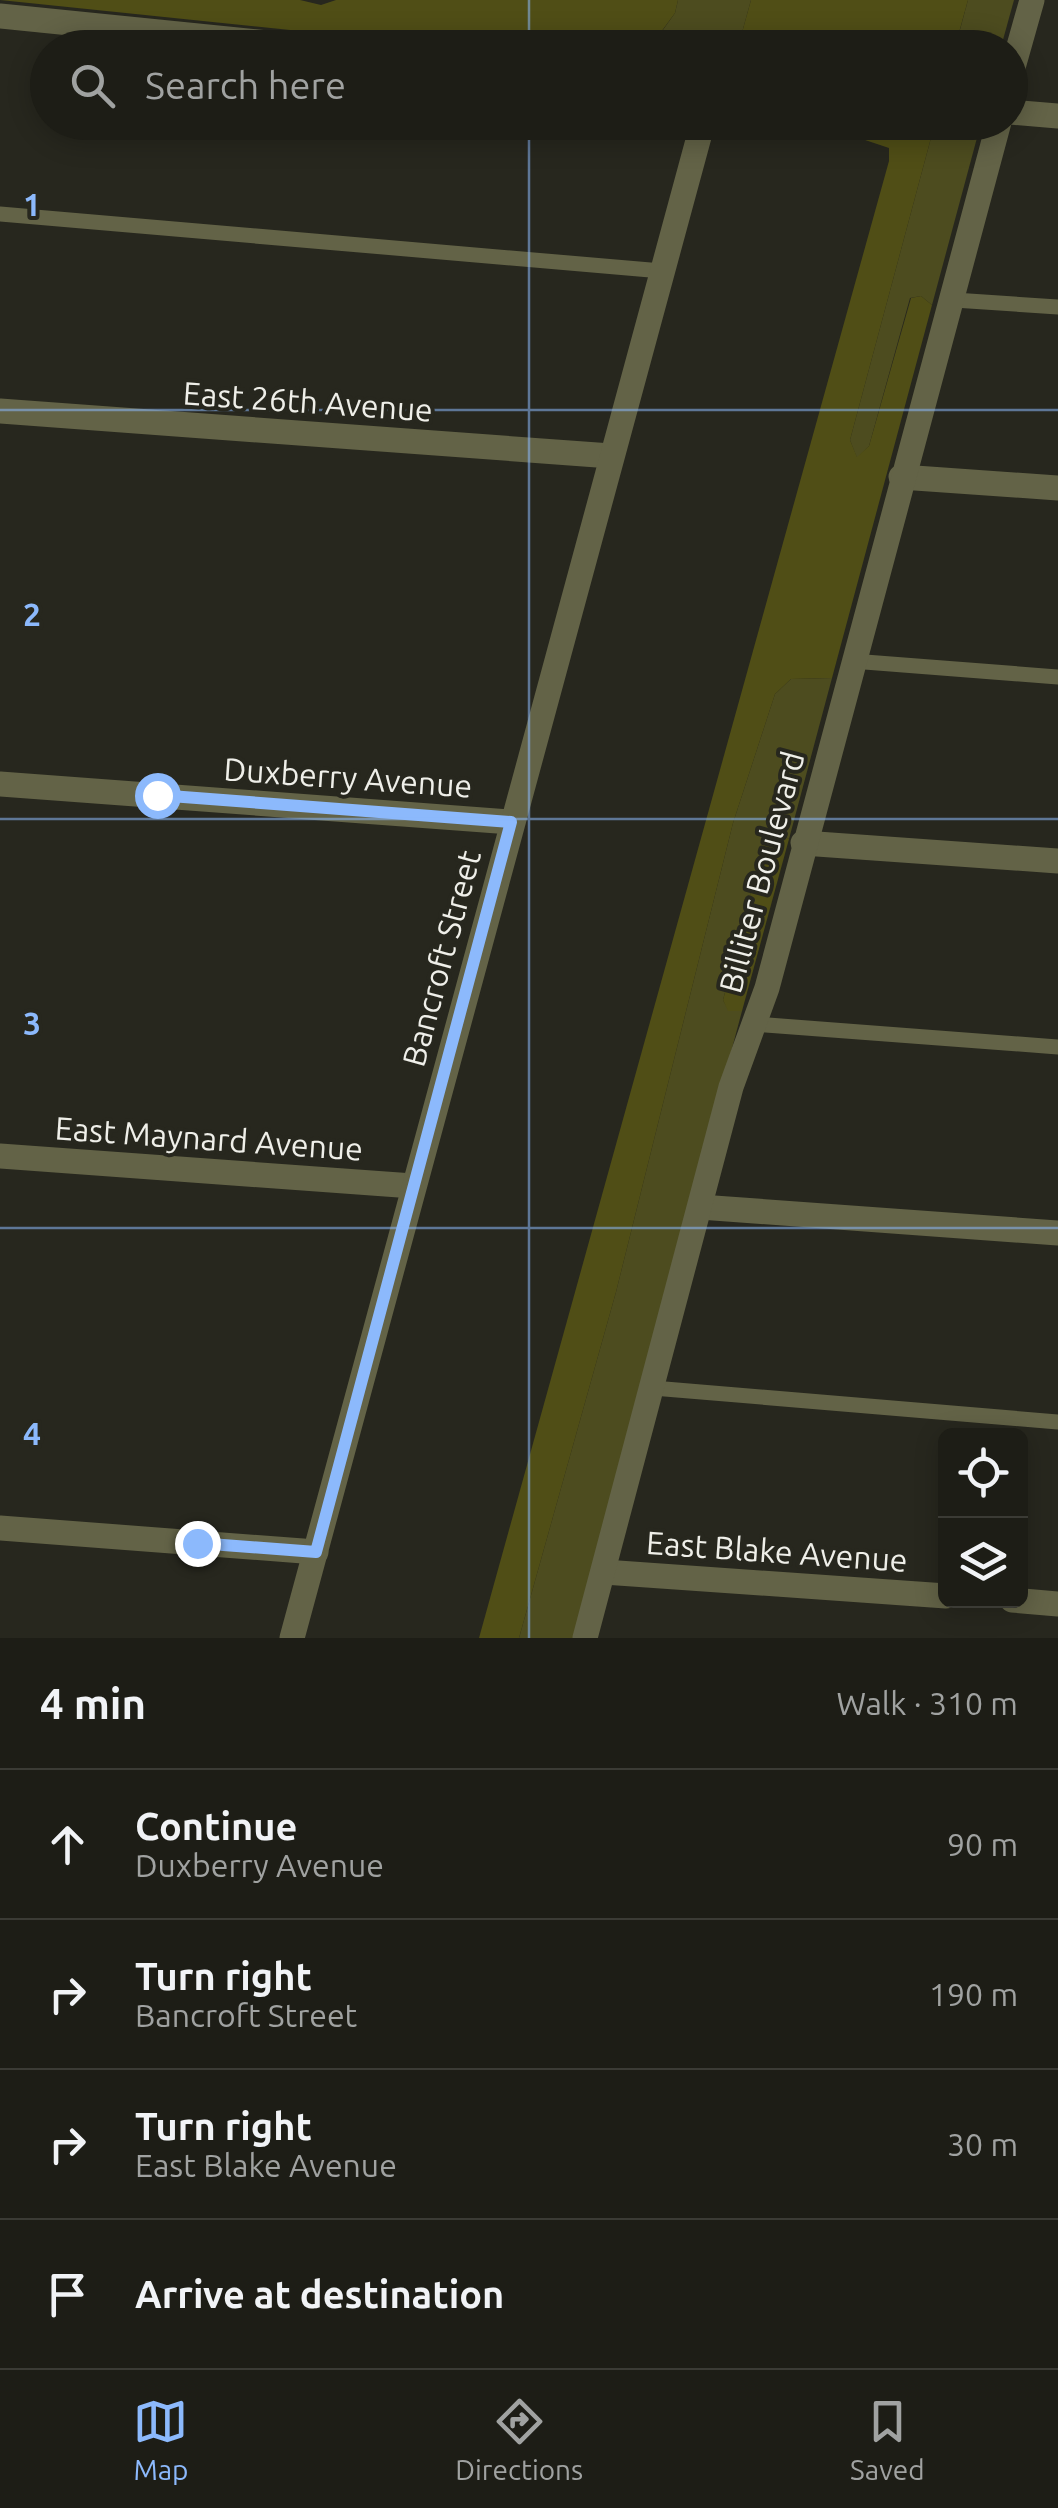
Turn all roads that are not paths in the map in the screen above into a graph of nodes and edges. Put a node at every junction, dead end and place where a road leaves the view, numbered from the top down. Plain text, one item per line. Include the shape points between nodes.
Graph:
1 (1032, 0) edge
2 (0, 16) edge
3 (139, 30) edge
4 (1024, 30) edge
5 (1028, 114) edge
6 (1058, 116) edge
7 (697, 140) edge
8 (994, 140) edge
9 (0, 214) edge
10 (662, 271) junction
11 (954, 300) junction
12 (1058, 307) edge
13 (0, 412) edge
14 (611, 456) junction
15 (901, 477) junction
16 (1058, 488) edge
17 (852, 661) junction
18 (1058, 677) edge
19 (0, 784) edge
20 (511, 822) junction
21 (804, 843) junction
22 (1058, 861) edge
23 (754, 1024) junction
24 (1058, 1048) edge
25 (0, 1156) edge
26 (413, 1186) junction
27 (700, 1207) junction
28 (1058, 1233) edge
29 (652, 1388) junction
30 (1058, 1422) edge
31 (0, 1528) edge
32 (316, 1552) junction
33 (604, 1572) junction
34 (938, 1595) edge
35 (1028, 1601) edge
36 (1058, 1604) edge
37 (292, 1638) edge
38 (586, 1638) edge

1 - 4 street
2 - 3 street
5 - 6 street
7 - 10 street, Bancroft Street
8 - 11 street, Billiter Boulevard
9 - 10 lane
10 - 14 street, Bancroft Street
11 - 12 lane
11 - 15 street, Billiter Boulevard
13 - 14 street, East 26th Avenue
14 - 20 street, Bancroft Street
15 - 16 street
15 - 17 street, Billiter Boulevard
17 - 18 lane
17 - 21 street, Billiter Boulevard
19 - 20 street, Duxberry Avenue
20 - 26 street, Bancroft Street
21 - 22 street
21 - 23 street, Billiter Boulevard
23 - 24 lane
23 - 27 street, Billiter Boulevard
25 - 26 street, East Maynard Avenue
26 - 32 street, Bancroft Street
27 - 28 street
27 - 29 street, Billiter Boulevard
29 - 30 lane
29 - 33 street, Billiter Boulevard
31 - 32 street
32 - 37 street, Bancroft Street
33 - 34 street, East Blake Avenue
33 - 38 street, Billiter Boulevard
35 - 36 street

